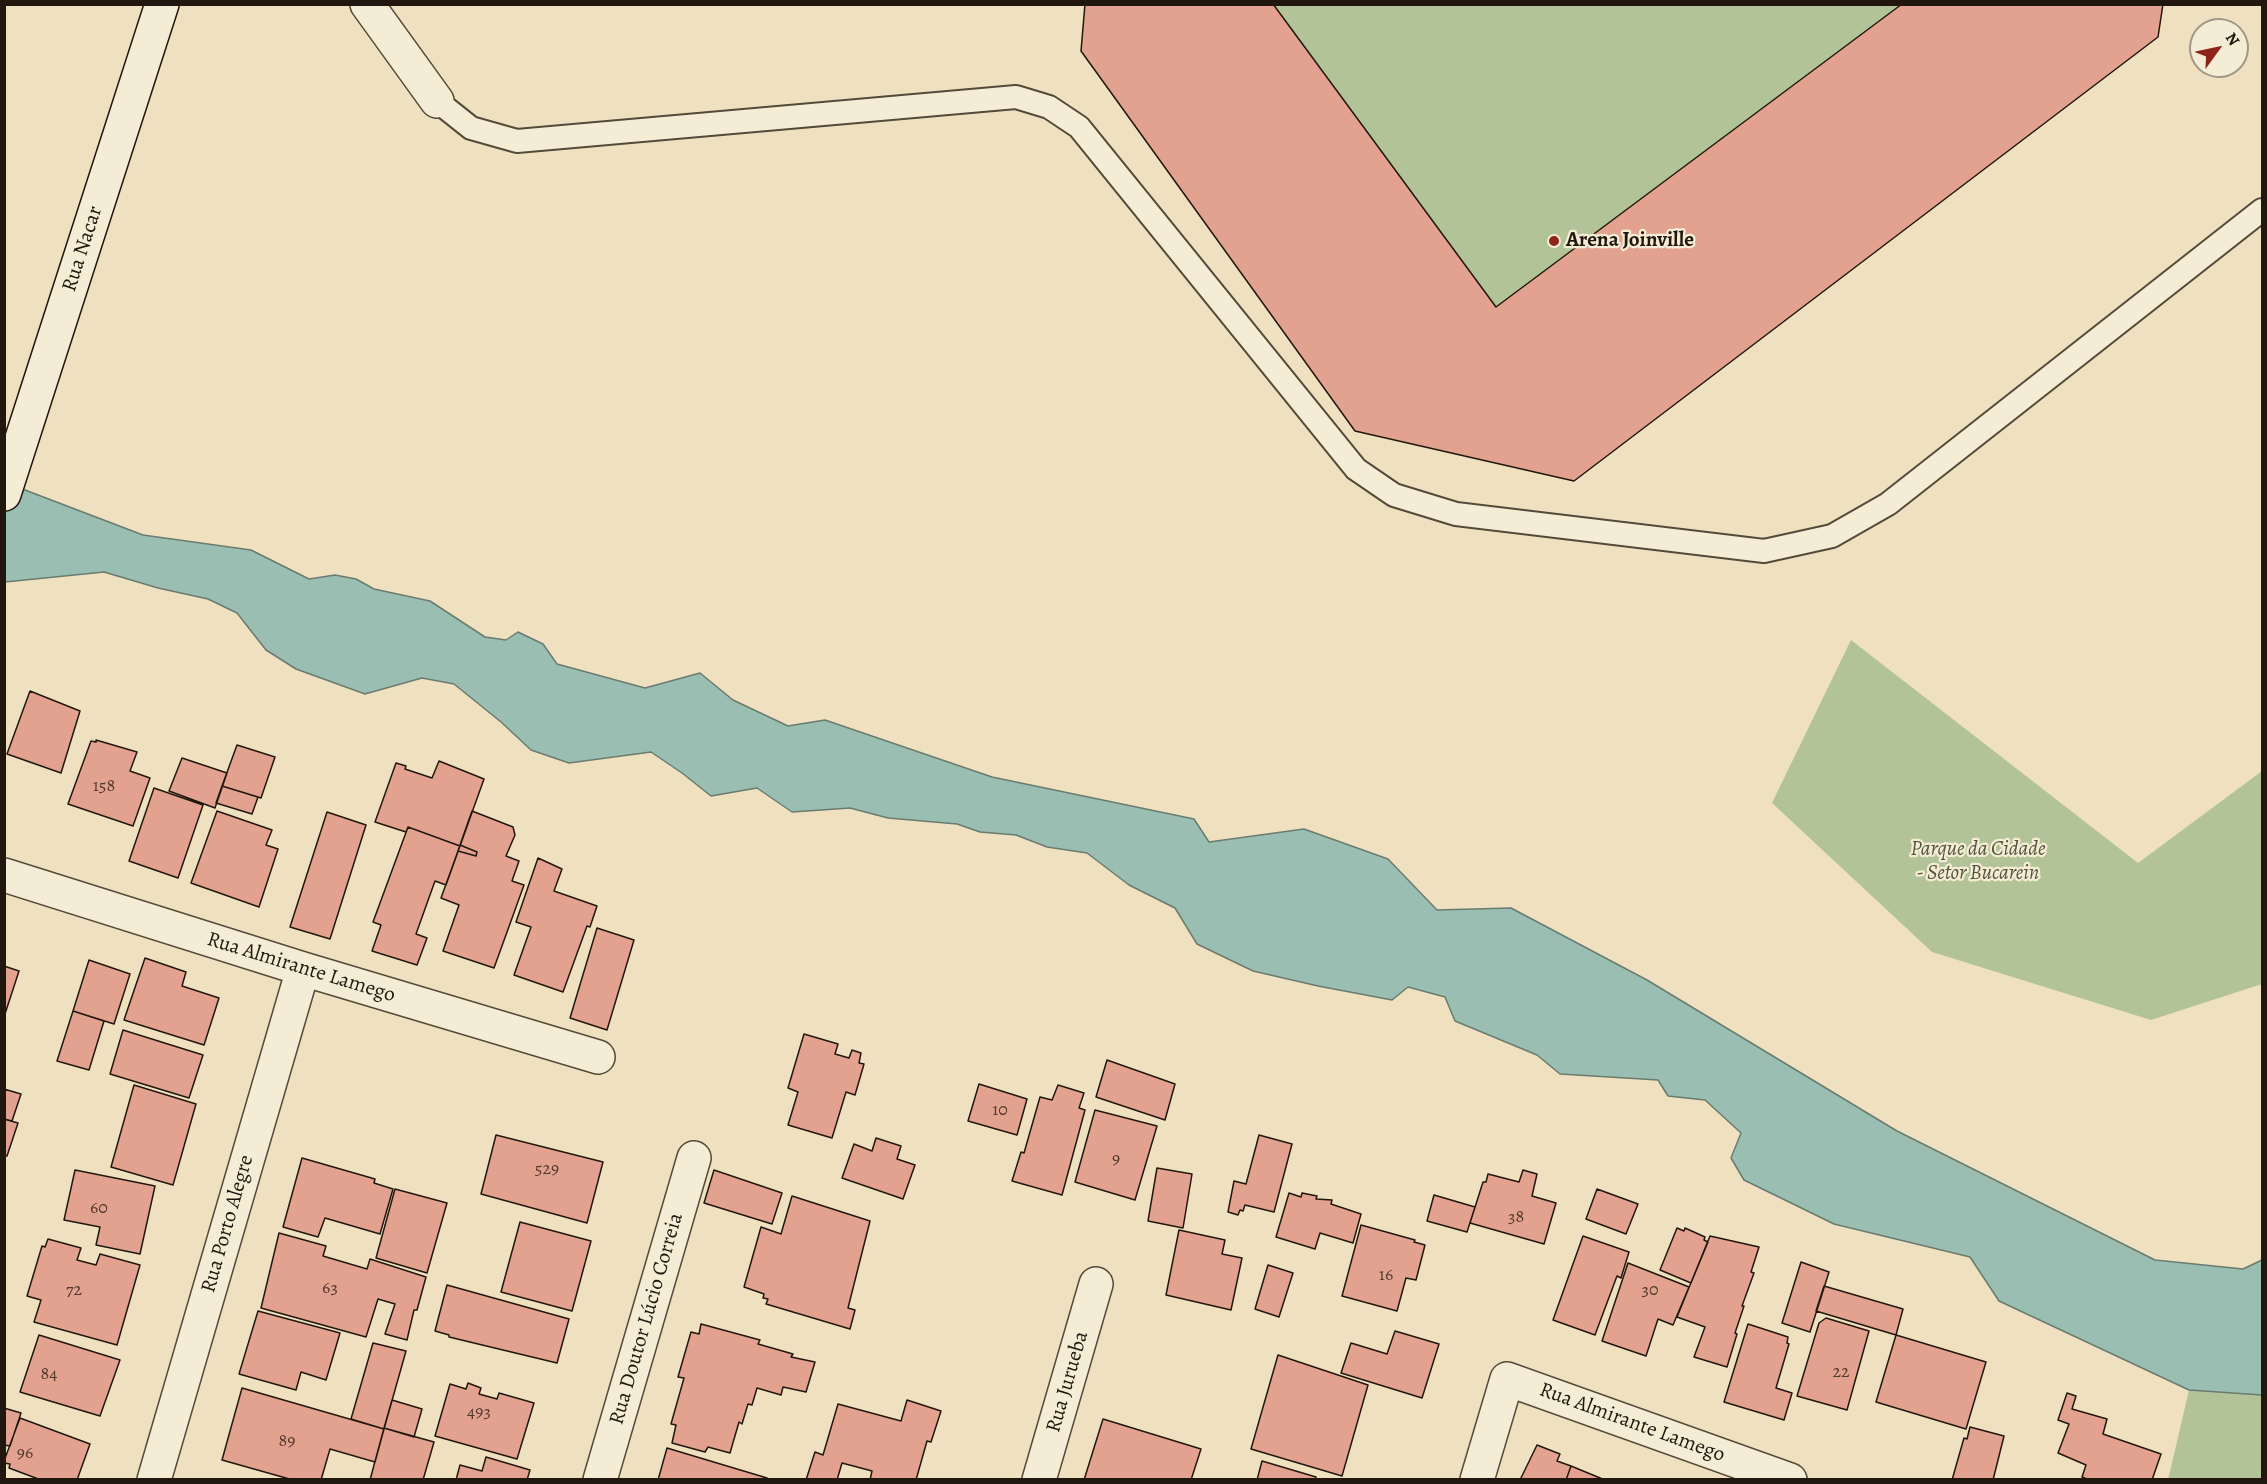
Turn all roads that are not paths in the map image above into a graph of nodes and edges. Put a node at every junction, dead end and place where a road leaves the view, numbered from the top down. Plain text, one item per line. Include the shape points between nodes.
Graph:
1 (162, 4) edge
2 (367, 4) edge
3 (437, 101) joint
4 (2262, 210) edge
5 (4, 494) edge
6 (4, 875) edge
7 (303, 969) junction
8 (597, 1058) dead end
9 (694, 1158) dead end
10 (1096, 1284) dead end
11 (154, 1479) edge
12 (600, 1479) edge
13 (1039, 1479) edge
14 (1477, 1479) edge
15 (1790, 1479) edge

1 - 5 street, Rua Nacar
2 - 3 street
3 - 4 lane via 471,128 517,141 1016,97 1049,107 1079,127 1356,469 1394,495 1456,514 1764,551 1832,536 1888,504
6 - 7 street, Rua Almirante Lamego
7 - 8 street, Rua Almirante Lamego
7 - 11 street, Rua Porto Alegre
9 - 12 street, Rua Doutor Lúcio Correia
10 - 13 street, Rua Jurueba
14 - 15 street, Rua Almirante Lamego via 1507,1379

